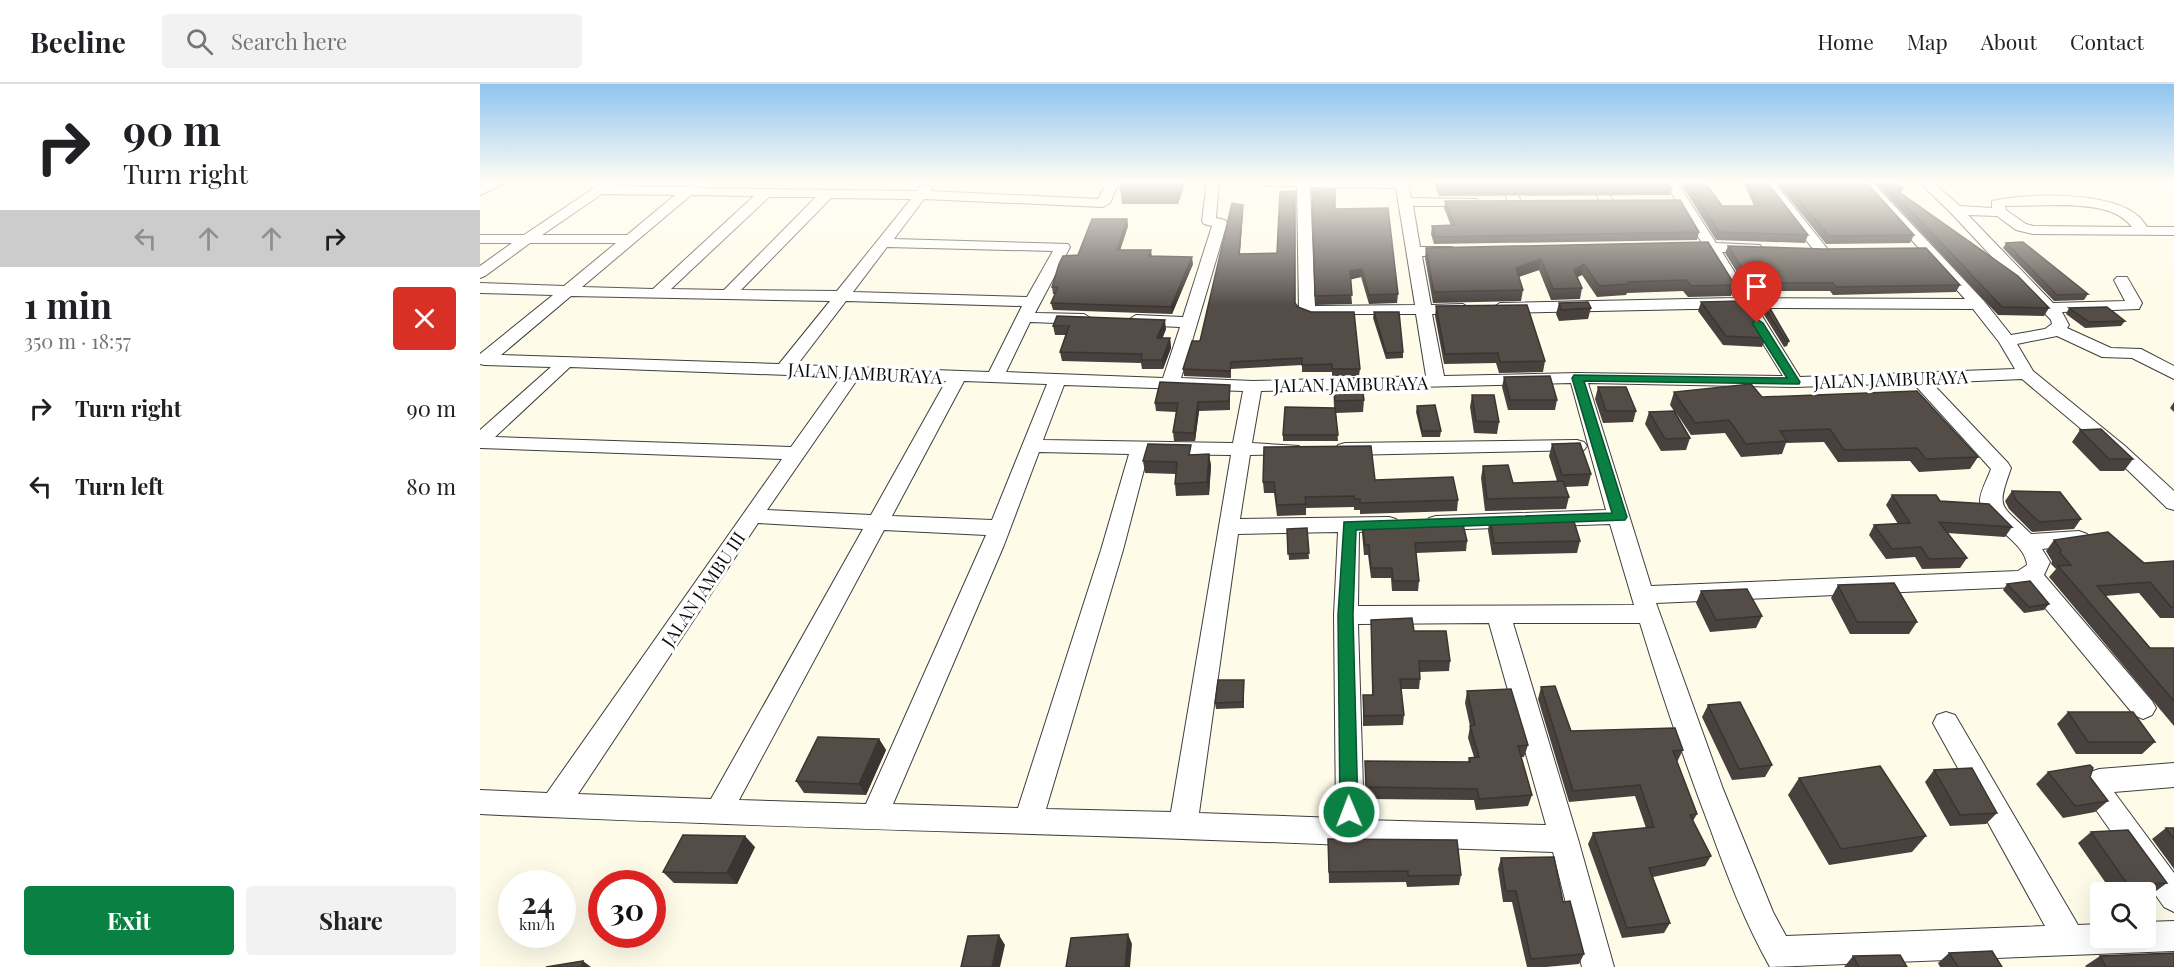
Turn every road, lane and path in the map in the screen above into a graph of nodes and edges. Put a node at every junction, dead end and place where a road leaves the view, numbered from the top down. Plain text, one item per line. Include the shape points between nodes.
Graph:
1 (549, 223) edge
2 (648, 223) edge
3 (733, 223) edge
4 (798, 223) edge
5 (899, 223) edge
6 (1220, 223) edge
7 (1304, 223) edge
8 (1410, 223) edge
9 (1697, 223) edge
10 (1803, 223) edge
11 (1902, 223) edge
12 (1969, 223) edge
13 (2016, 223) edge
14 (2135, 223) edge
15 (2143, 231) junction
16 (2174, 231) edge
17 (630, 238) junction
18 (480, 239) edge
19 (525, 239) junction
20 (884, 243) junction
21 (1712, 246) junction
22 (1665, 247) edge
23 (1767, 248) edge
24 (1800, 249) edge
25 (1902, 249) edge
26 (1925, 249) junction
27 (1461, 251) edge
28 (1413, 252) junction
29 (480, 273) edge
30 (2122, 280) dead end
31 (480, 288) edge
32 (569, 291) junction
33 (657, 294) junction
34 (729, 294) junction
35 (840, 296) junction
36 (1745, 303) junction
37 (1978, 304) junction
38 (2049, 308) junction
39 (1028, 309) junction
40 (1424, 310) junction
41 (1103, 320) edge
42 (1125, 320) edge
43 (1188, 322) junction
44 (2058, 330) junction
45 (2007, 341) junction
46 (482, 359) edge
47 (566, 362) junction
48 (784, 370) junction
49 (854, 373) junction
50 (2026, 374) junction
51 (2174, 375) edge
52 (957, 377) junction
53 (994, 378) junction
54 (1578, 378) junction
55 (1912, 379) junction
56 (1056, 380) junction
57 (1795, 382) junction
58 (1436, 383) junction
59 (1170, 384) junction
60 (1253, 386) junction
61 (480, 441) edge
62 (1032, 446) junction
63 (1597, 446) junction
64 (1140, 449) junction
65 (1243, 450) junction
66 (796, 453) junction
67 (2174, 503) edge
68 (752, 516) junction
69 (1620, 517) junction
70 (877, 523) junction
71 (1349, 525) junction
72 (1228, 527) junction
73 (999, 528) junction
74 (2079, 539) edge
75 (2026, 542) junction
76 (2031, 575) junction
77 (1647, 604) junction
78 (1346, 615) junction
79 (1499, 616) junction
80 (2143, 708) dead end
81 (1946, 723) dead end
82 (2174, 774) edge
83 (480, 802) edge
84 (554, 806) junction
85 (718, 812) junction
86 (874, 816) junction
87 (1028, 821) junction
88 (1183, 826) junction
89 (1350, 834) junction
90 (1564, 840) junction
91 (2174, 897) edge
92 (2174, 936) edge
93 (2156, 937) edge
94 (2090, 940) edge
95 (2070, 941) junction
96 (1783, 960) edge
97 (1598, 967) edge

1 - 19 street
2 - 17 street
3 - 33 street
4 - 34 street
5 - 20 street
6 - 43 street
7 - 40 street via 1307,311
8 - 28 street
9 - 21 street
10 - 24 street via 1827,250
11 - 26 street
12 - 38 street
13 - 15 street via 2032,230
14 - 15 street
15 - 16 street
17 - 19 street
17 - 32 street
18 - 19 street
19 - 29 street
20 - 35 street
20 - 39 street via 1063,247
21 - 22 street
21 - 23 street
21 - 36 street
25 - 26 street
26 - 37 street
27 - 28 street
28 - 40 street
30 - 38 street via 2133,306
31 - 32 street
32 - 33 street
32 - 46 street
33 - 34 street
34 - 35 street
35 - 39 street
35 - 48 street
36 - 37 street
36 - 40 street
36 - 57 street
37 - 45 street
38 - 44 street via 2059,319
39 - 41 street
39 - 53 street
40 - 58 street
42 - 43 street
43 - 59 street
44 - 45 street
44 - 51 street via 2108,353 2136,353
45 - 50 street
46 - 47 street, JALAN JAMBURAYA
47 - 48 street, JALAN JAMBURAYA
47 - 61 street
48 - 49 street, JALAN JAMBURAYA
49 - 52 street, JALAN JAMBURAYA
49 - 66 street, JALAN JAMBU III
50 - 55 street, JALAN JAMBURAYA
50 - 67 street via 2110,442
52 - 53 street, JALAN JAMBURAYA
52 - 70 street
53 - 56 street, JALAN JAMBURAYA
54 - 57 street, JALAN JAMBURAYA
54 - 58 street, JALAN JAMBURAYA
54 - 63 street
55 - 57 street, JALAN JAMBURAYA
55 - 75 street via 1981,459 1999,473 1990,499 1993,509
56 - 59 street, JALAN JAMBURAYA
56 - 62 street
58 - 60 street, JALAN JAMBURAYA
59 - 60 street, JALAN JAMBURAYA
60 - 65 street
61 - 66 street
62 - 64 street
62 - 73 street
63 - 65 street
63 - 69 street
64 - 65 street
64 - 87 street
65 - 72 street
66 - 68 street, JALAN JAMBU III
68 - 70 street
68 - 84 street, JALAN JAMBU III
69 - 71 street
69 - 77 street
70 - 73 street
70 - 85 street
71 - 72 street
71 - 78 street
72 - 88 street
73 - 86 street
74 - 75 street
75 - 76 street via 2039,562
76 - 77 street via 2019,579
76 - 80 street
77 - 79 street
77 - 96 street via 1727,838 1764,927
78 - 79 street
78 - 89 street
79 - 90 street
81 - 95 street
82 - 91 street via 2099,781 2094,787
83 - 84 street
84 - 85 street
85 - 86 street
86 - 87 street
87 - 88 street
88 - 89 street
89 - 90 street
90 - 97 street
92 - 93 street
94 - 95 street
95 - 96 street

